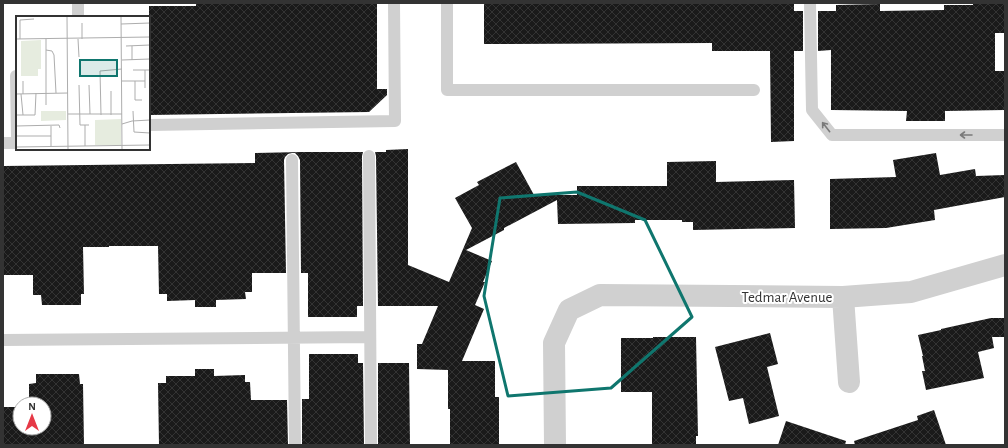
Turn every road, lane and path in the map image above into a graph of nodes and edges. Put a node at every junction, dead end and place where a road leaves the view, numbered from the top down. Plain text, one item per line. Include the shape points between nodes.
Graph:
1 (78, 3) edge
2 (394, 3) edge
3 (447, 3) edge
4 (810, 3) edge
5 (78, 16) edge
6 (754, 90) dead end
7 (150, 124) edge
8 (1005, 135) edge
9 (16, 142) edge
10 (3, 143) edge
11 (370, 156) dead end
12 (292, 160) dead end
13 (1005, 265) edge
14 (843, 297) junction
15 (370, 337) junction
16 (294, 338) junction
17 (3, 340) edge
18 (849, 382) dead end
19 (294, 445) edge
20 (371, 445) edge
21 (555, 445) edge

1 - 5 lane
2 - 7 lane via 395,121
3 - 6 lane via 447,90
8 -> 4 lane via 832,135 812,110
9 - 10 lane
11 - 15 lane
12 - 16 lane
13 - 14 street, Tedmar Avenue via 911,292
14 - 18 street
14 - 21 street, Tedmar Avenue via 600,295 569,310 554,343
15 - 16 lane
15 - 20 lane
16 - 17 lane
16 - 19 lane

